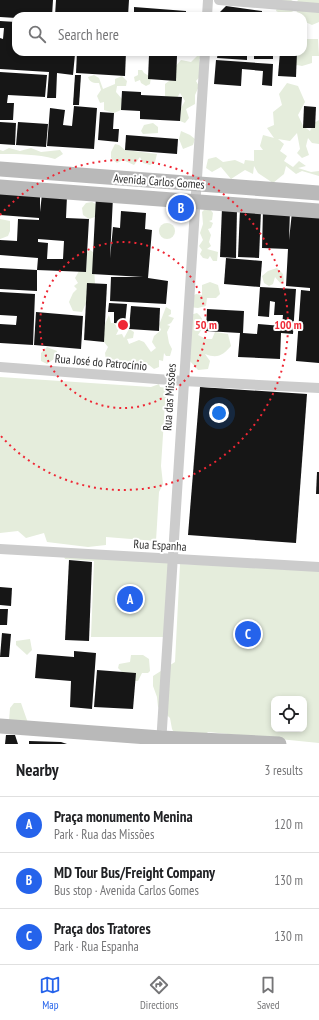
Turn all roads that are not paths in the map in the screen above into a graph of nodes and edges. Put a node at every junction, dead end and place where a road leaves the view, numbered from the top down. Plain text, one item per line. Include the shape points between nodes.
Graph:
1 (208, 0) edge
2 (218, 0) edge
3 (319, 8) edge
4 (207, 12) edge
5 (205, 56) edge
6 (0, 169) edge
7 (197, 184) junction
8 (0, 187) edge
9 (319, 193) edge
10 (196, 203) junction
11 (319, 211) edge
12 (0, 367) edge
13 (183, 381) junction
14 (319, 388) edge
15 (0, 549) edge
16 (173, 558) junction
17 (319, 567) edge
18 (0, 726) edge
19 (161, 741) edge
20 (279, 744) edge

1 - 4 street
2 - 3 street
5 - 7 street, Rua das Missões
6 - 7 street, Avenida Carlos Gomes
7 - 9 street, Avenida Carlos Gomes
7 - 10 street, Rua das Missões
8 - 10 street, Avenida Carlos Gomes
10 - 11 street, Avenida Carlos Gomes
10 - 13 street, Rua das Missões
12 - 13 street, Rua José do Patrocínio
13 - 14 street, Rua José do Patrocínio
13 - 16 street, Rua das Missões
15 - 16 street, Rua Espanha
16 - 17 street, Rua Espanha
16 - 19 street, Rua das Missões
18 - 19 street
19 - 20 street

